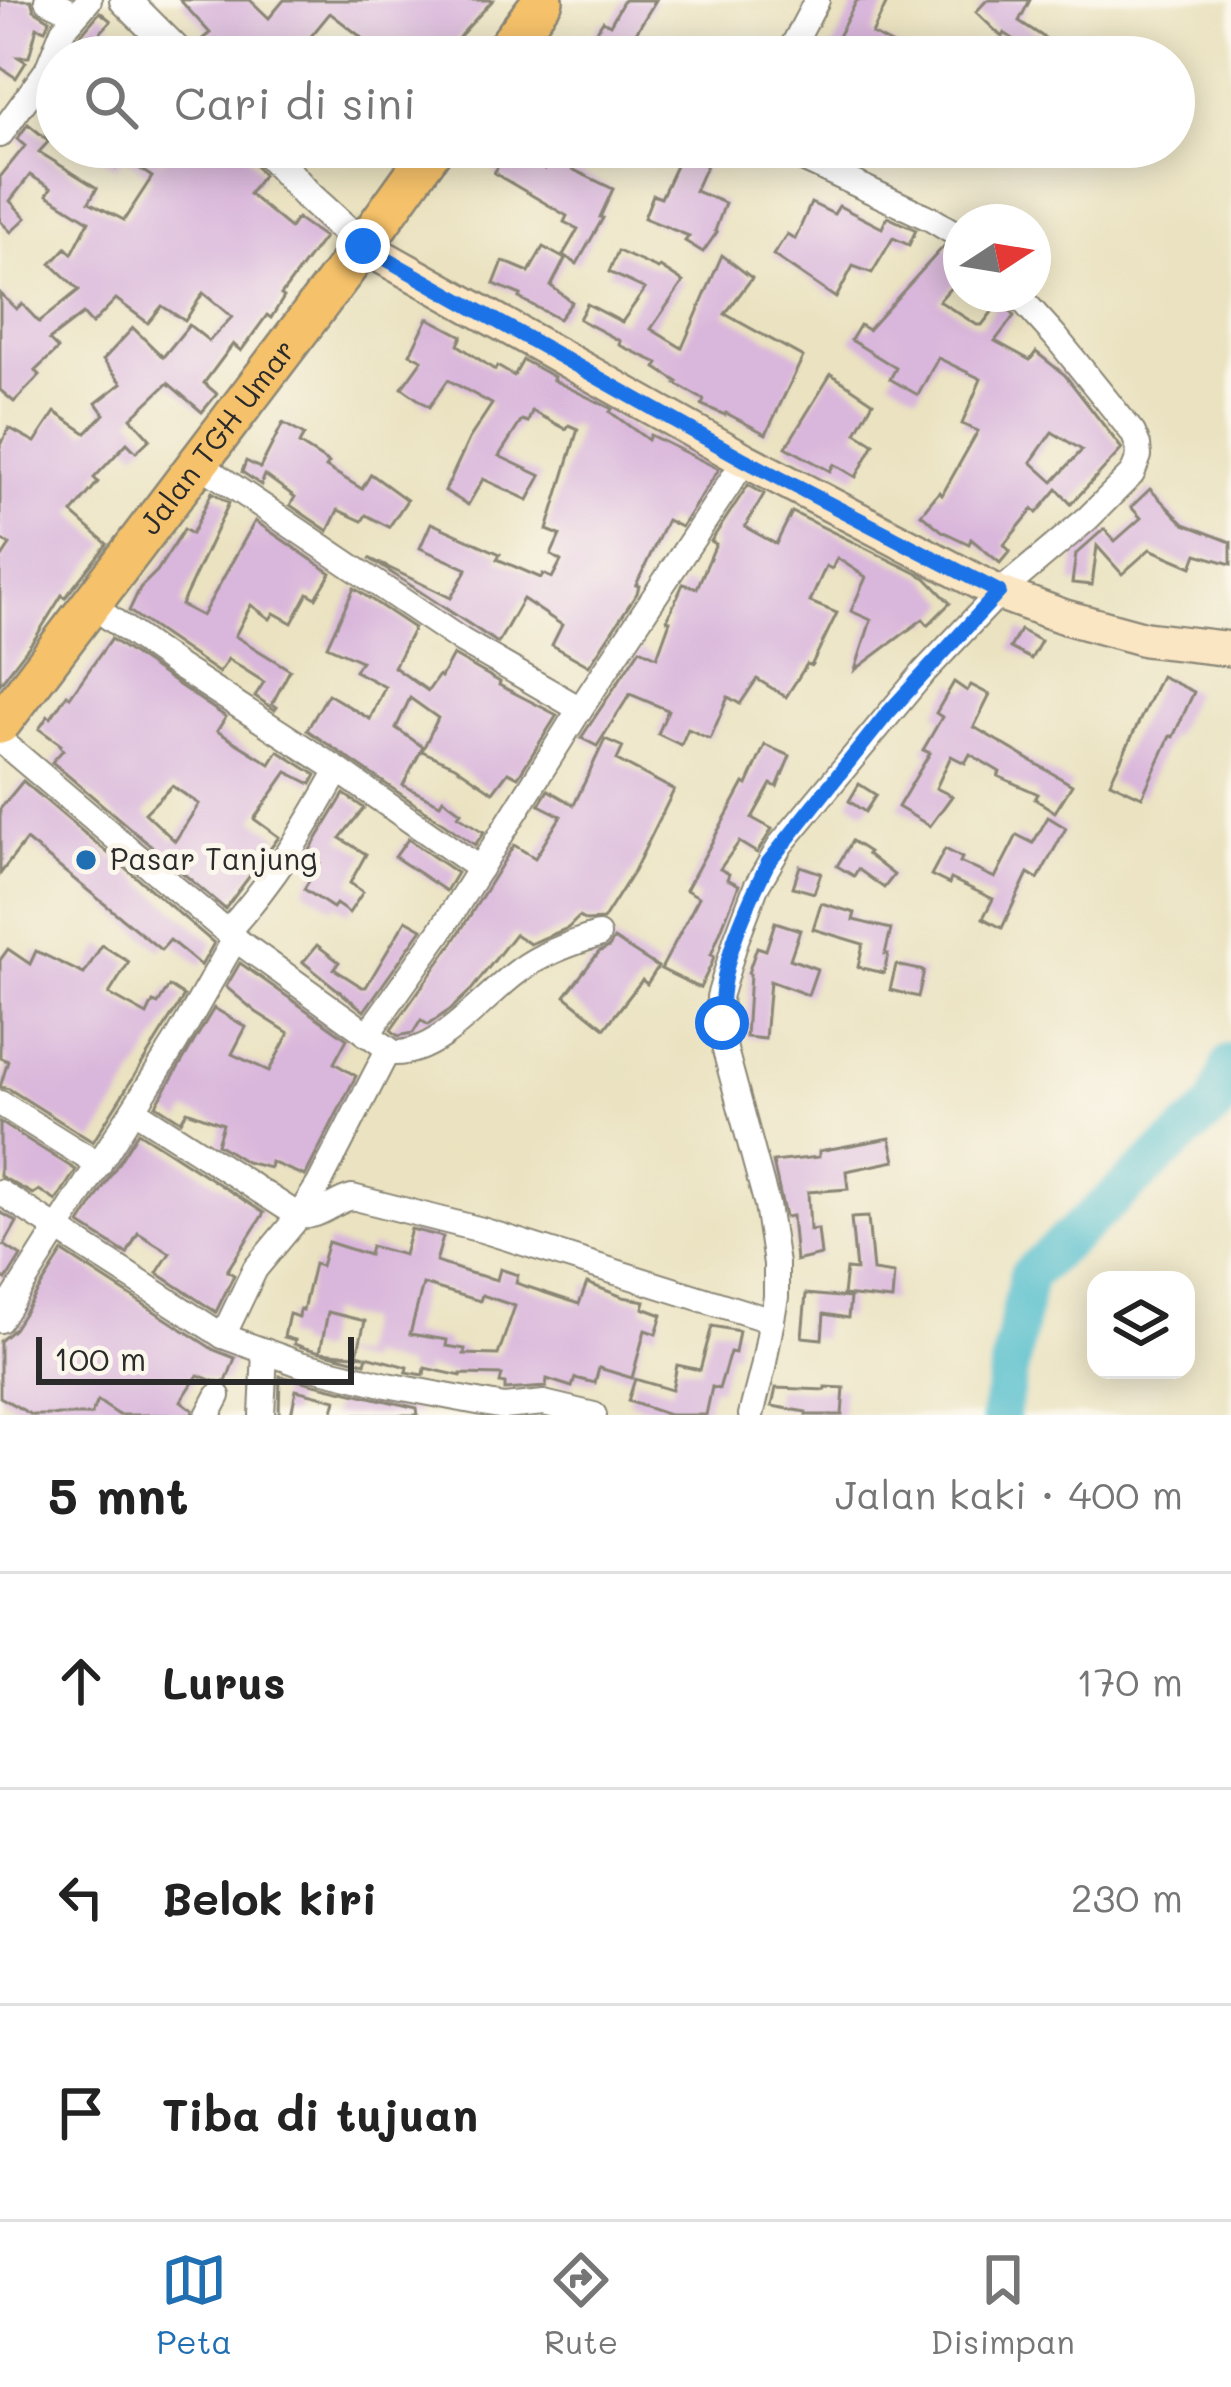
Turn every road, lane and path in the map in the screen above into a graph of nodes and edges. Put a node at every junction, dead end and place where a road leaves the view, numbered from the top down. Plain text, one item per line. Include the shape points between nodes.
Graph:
1 (47, 0) edge
2 (125, 0) edge
3 (543, 0) edge
4 (817, 0) edge
5 (82, 7) edge
6 (60, 36) edge
7 (161, 36) edge
8 (516, 36) edge
9 (798, 36) edge
10 (36, 84) edge
11 (0, 135) edge
12 (283, 168) edge
13 (419, 168) edge
14 (822, 168) edge
15 (943, 227) edge
16 (363, 246) junction
17 (1033, 312) edge
18 (745, 460) junction
19 (196, 462) junction
20 (999, 592) junction
21 (90, 604) junction
22 (1227, 649) edge
23 (580, 710) junction
24 (0, 724) edge
25 (0, 740) edge
26 (338, 770) junction
27 (480, 869) junction
28 (231, 935) junction
29 (598, 935) dead end
30 (367, 1035) junction
31 (388, 1050) junction
32 (0, 1102) edge
33 (134, 1110) junction
34 (99, 1165) junction
35 (0, 1192) edge
36 (299, 1216) junction
37 (58, 1230) junction
38 (0, 1320) edge
39 (772, 1321) junction
40 (244, 1344) junction
41 (262, 1415) edge
42 (594, 1415) edge
43 (751, 1415) edge

1 - 5 street
2 - 7 street
3 - 8 main road
4 - 9 street
5 - 6 street
10 - 11 street
12 - 16 street
13 - 16 main road, Jalan TGH Umar
14 - 15 street
16 - 18 main road
16 - 19 main road, Jalan TGH Umar
17 - 20 street via 1121,418 1139,456 1132,474 1088,518
18 - 20 main road
18 - 23 street
19 - 21 main road, Jalan TGH Umar
19 - 23 street via 462,641
20 - 22 main road via 1145,639
20 - 39 street via 781,844 730,957 719,997 723,1036 774,1239
21 - 24 main road, Jalan TGH Umar
21 - 26 street
23 - 27 street
25 - 28 street
26 - 27 street
26 - 28 street
27 - 30 street
28 - 30 street
28 - 33 street
29 - 31 street via 522,968 427,1045
30 - 31 street
31 - 36 street
32 - 34 street
33 - 34 street
33 - 36 street
34 - 37 street
35 - 37 street
36 - 39 street via 352,1197
36 - 40 street via 255,1269
37 - 38 street
37 - 40 street
39 - 43 street
40 - 41 street
40 - 42 street via 387,1385

